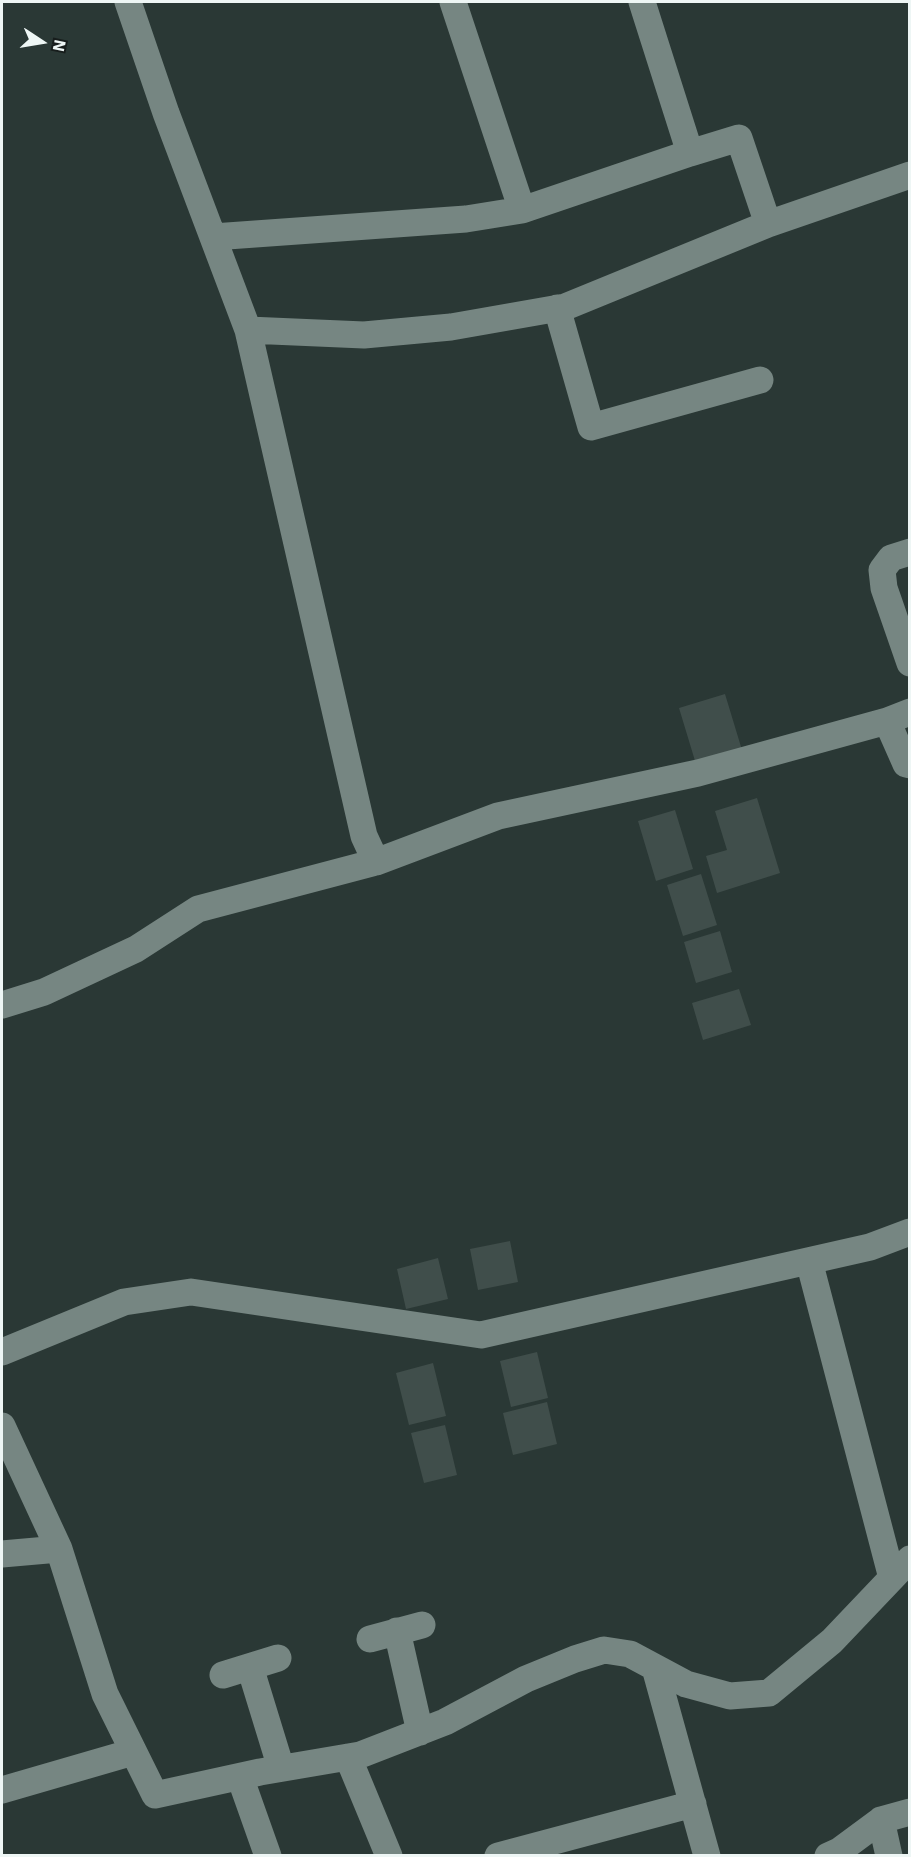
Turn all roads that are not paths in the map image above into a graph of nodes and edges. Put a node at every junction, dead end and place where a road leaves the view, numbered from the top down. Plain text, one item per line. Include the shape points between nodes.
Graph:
1 (128, 2) edge
2 (453, 2) edge
3 (642, 2) edge
4 (690, 153) junction
5 (909, 175) edge
6 (522, 210) junction
7 (768, 224) junction
8 (213, 237) junction
9 (557, 308) junction
10 (248, 330) junction
11 (760, 381) dead end
12 (909, 552) edge
13 (909, 663) edge
14 (898, 717) edge
15 (909, 765) edge
16 (376, 862) junction
17 (2, 1005) edge
18 (909, 1232) edge
19 (809, 1261) junction
20 (2, 1352) edge
21 (2, 1426) edge
22 (59, 1549) junction
23 (2, 1554) edge
24 (901, 1568) edge
25 (422, 1625) dead end
26 (396, 1632) junction
27 (370, 1639) dead end
28 (278, 1658) dead end
29 (250, 1667) junction
30 (655, 1668) junction
31 (223, 1675) dead end
32 (420, 1732) junction
33 (133, 1752) junction
34 (348, 1757) junction
35 (281, 1768) junction
36 (240, 1777) junction
37 (2, 1790) edge
38 (693, 1804) junction
39 (909, 1812) edge
40 (881, 1820) junction
41 (268, 1856) edge
42 (389, 1856) edge
43 (498, 1856) edge
44 (707, 1856) edge
45 (828, 1856) edge
46 (889, 1856) edge

1 - 8 street
2 - 6 street
3 - 4 street
4 - 6 street
4 - 7 street via 739,138
5 - 7 street
6 - 8 street via 466,219
7 - 9 street
8 - 10 street
9 - 10 street via 451,327 364,335
9 - 11 street via 591,427
10 - 16 street via 364,836
12 - 13 street via 891,558 882,570 884,588
14 - 15 street
14 - 16 street via 698,773 498,816
16 - 17 street via 198,909 136,949 44,992
18 - 19 street
19 - 20 street via 481,1335 191,1292 124,1302
19 - 24 street
21 - 22 street
22 - 23 street
22 - 33 street via 105,1694
24 - 30 street via 832,1641 769,1693 730,1696 686,1684
25 - 26 street
26 - 27 street
26 - 32 street
28 - 29 street
29 - 31 street
29 - 35 street
30 - 32 street via 630,1654 604,1650 526,1679
30 - 38 street
32 - 34 street
33 - 36 street via 155,1796
33 - 37 street
34 - 35 street
34 - 42 street
35 - 36 street
36 - 41 street
38 - 43 street
38 - 44 street
39 - 40 street
40 - 45 street
40 - 46 street

